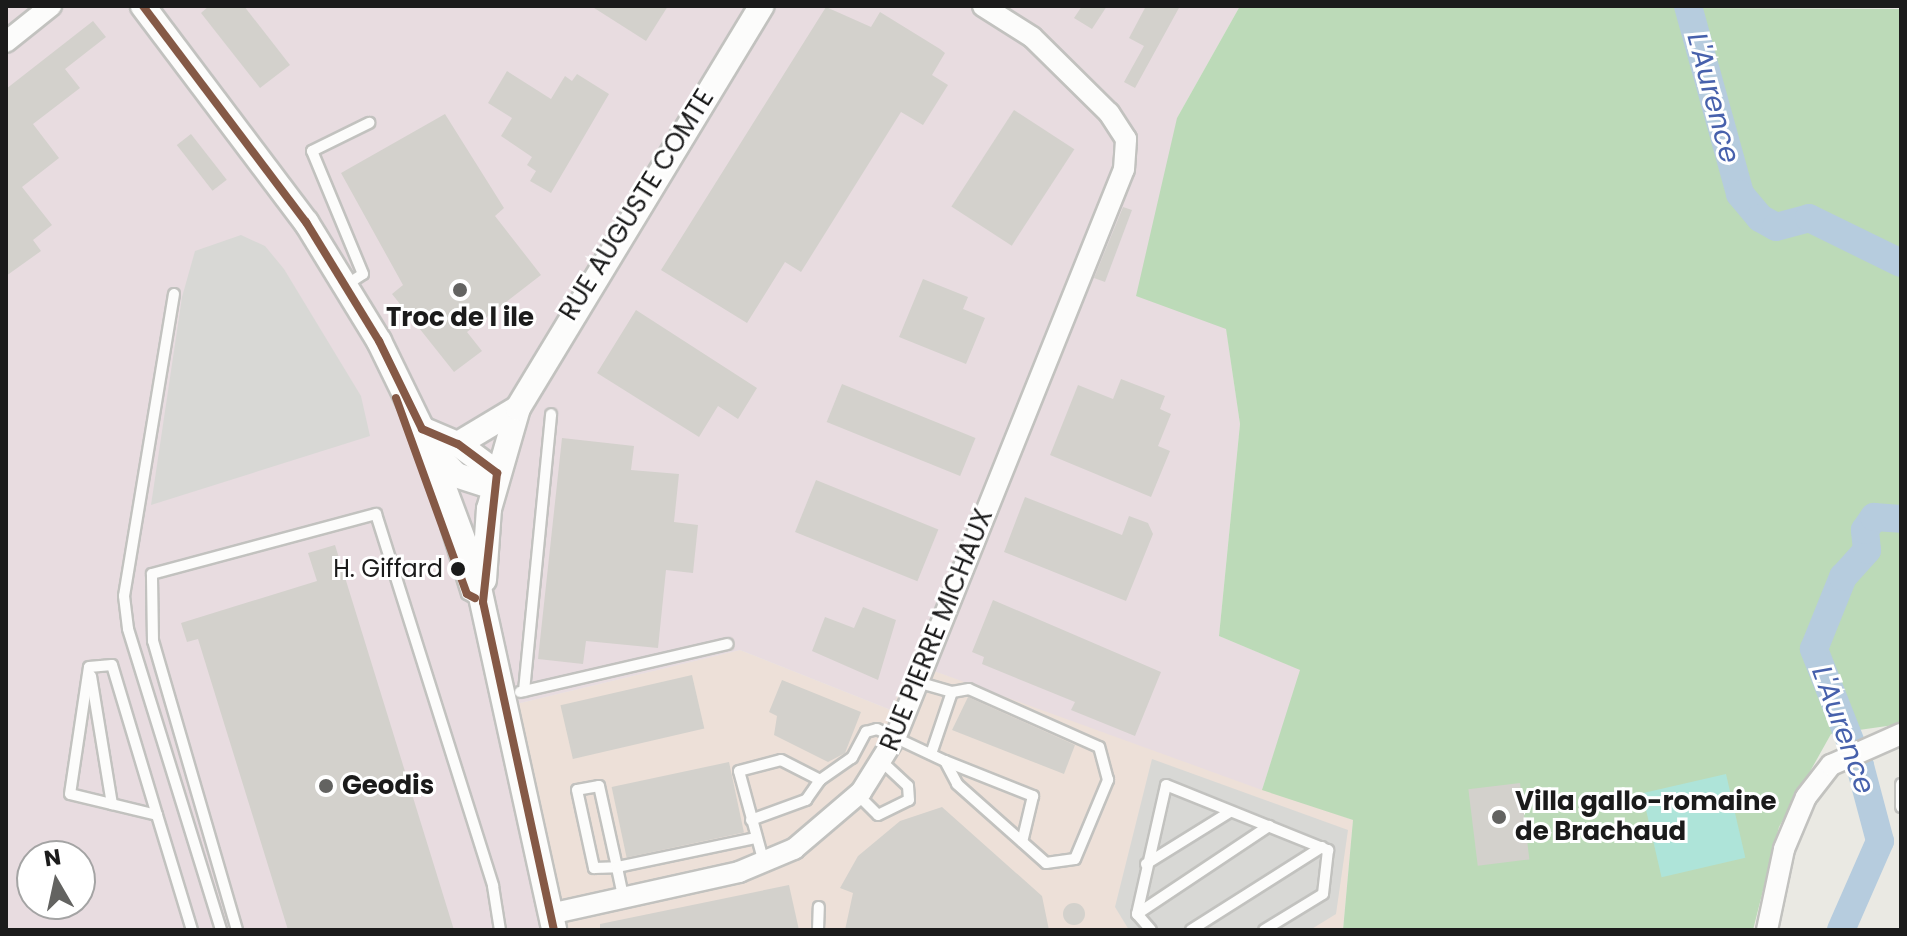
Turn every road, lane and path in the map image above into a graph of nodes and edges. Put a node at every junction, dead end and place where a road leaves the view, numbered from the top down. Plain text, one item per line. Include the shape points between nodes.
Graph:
1 (51, 6) edge
2 (143, 6) edge
3 (761, 6) edge
4 (983, 6) edge
5 (6, 42) edge
6 (369, 123) dead end
7 (341, 276) junction
8 (174, 294) dead end
9 (518, 408) junction
10 (551, 414) dead end
11 (425, 435) junction
12 (458, 444) junction
13 (496, 480) junction
14 (483, 602) junction
15 (728, 644) dead end
16 (89, 667) junction
17 (918, 682) junction
18 (952, 692) junction
19 (515, 694) junction
20 (1901, 734) edge
21 (896, 736) junction
22 (931, 754) junction
23 (945, 761) junction
24 (882, 762) junction
25 (820, 780) junction
26 (1901, 784) edge
27 (858, 795) junction
28 (112, 804) junction
29 (1901, 807) edge
30 (1230, 812) junction
31 (157, 815) junction
32 (751, 820) junction
33 (1269, 826) junction
34 (756, 838) junction
35 (1022, 842) junction
36 (1322, 847) junction
37 (764, 863) junction
38 (1146, 864) junction
39 (617, 867) junction
40 (623, 896) junction
41 (819, 907) dead end
42 (1137, 914) junction
43 (552, 922) edge
44 (192, 930) edge
45 (221, 930) edge
46 (237, 930) edge
47 (500, 930) edge
48 (818, 930) edge
49 (1151, 930) edge
50 (1191, 930) edge
51 (1264, 930) edge
52 (1767, 930) edge

1 - 5 street
2 - 7 street
3 - 9 street, RUE AUGUSTE COMTE
4 - 17 street, RUE PIERRE MICHAUX via 1032,37 1109,113 1126,139 1124,169
6 - 7 lane via 312,151 363,274
7 - 11 street
7 - 14 lane via 421,455 467,594
8 - 45 lane via 124,596 128,629
9 - 12 street
9 - 13 street
10 - 19 lane
11 - 12 street
11 - 13 street via 456,475
11 - 14 street
12 - 13 street
13 - 14 street
14 - 19 street
15 - 19 lane
16 - 28 lane
16 - 28 lane via 70,794
16 - 31 lane via 112,665
17 - 18 lane
17 - 21 street, RUE PIERRE MICHAUX
18 - 22 lane
18 - 35 lane via 969,689 1087,737 1105,758 1108,780 1075,859 1046,863
19 - 43 street
20 - 52 street via 1838,761 1796,817
21 - 22 lane
21 - 24 street, RUE PIERRE MICHAUX
21 - 25 lane via 866,732 852,758
22 - 23 lane
23 - 35 lane via 957,784
23 - 35 lane via 1033,796
24 - 27 street, RUE PIERRE MICHAUX
24 - 27 lane via 908,786 909,800 878,815
25 - 32 lane via 789,810
25 - 32 lane via 781,760 745,767 739,780
26 - 29 lane
27 - 37 street, RUE PIERRE MICHAUX via 816,834
28 - 31 lane
30 - 33 lane
30 - 38 lane
30 - 38 lane via 1166,785
31 - 44 lane
32 - 34 lane
33 - 36 lane
33 - 42 lane
34 - 37 lane
34 - 39 lane
36 - 50 lane
36 - 51 lane via 1328,850 1323,894
37 - 40 street, RUE PIERRE MICHAUX
38 - 42 lane
39 - 39 lane via 599,786 577,790 594,868
39 - 40 lane
40 - 43 street, RUE PIERRE MICHAUX
41 - 48 lane
42 - 49 lane
46 - 47 lane via 153,641 152,574 376,514 493,886

